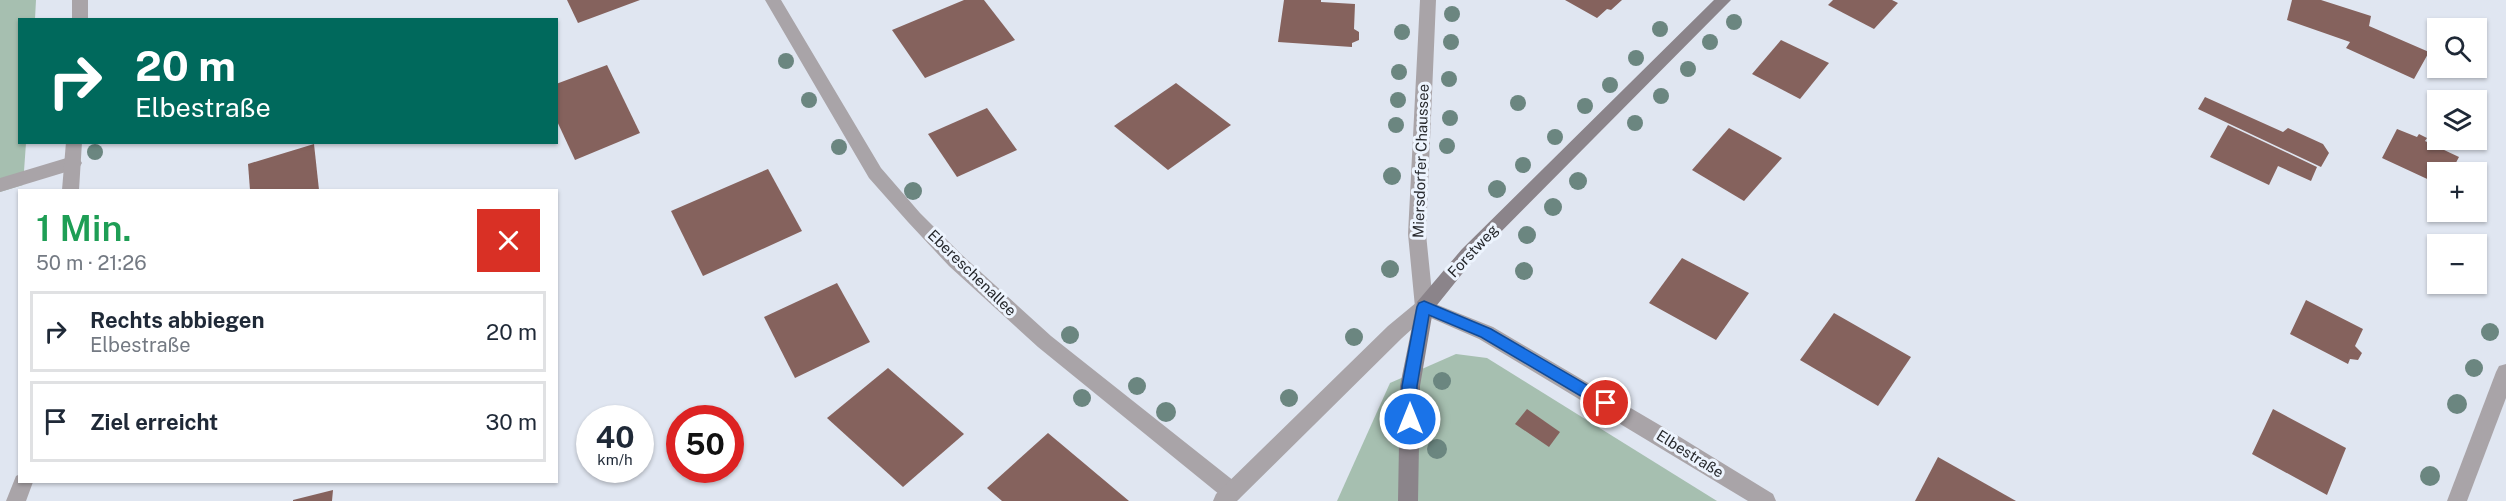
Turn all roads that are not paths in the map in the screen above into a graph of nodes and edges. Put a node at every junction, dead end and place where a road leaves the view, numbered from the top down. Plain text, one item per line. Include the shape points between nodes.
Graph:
1 (80, 0) edge
2 (773, 0) edge
3 (1428, 0) edge
4 (1723, 0) edge
5 (80, 18) edge
6 (74, 144) edge
7 (73, 163) junction
8 (0, 184) edge
9 (71, 189) edge
10 (1424, 307) junction
11 (2506, 372) edge
12 (23, 483) edge
13 (1227, 496) edge
14 (16, 501) edge
15 (1408, 501) edge
16 (1766, 501) edge
17 (2457, 501) edge

1 - 5 street
2 - 13 street, Ebereschenallee via 874,172 895,198 993,297
3 - 10 street, Miersdorfer Chaussee via 1416,234
4 - 10 main road, Forstweg via 1468,254
6 - 7 street
7 - 8 street
7 - 9 street
10 - 13 street, Forstweg
10 - 15 main road, Miersdorfer Chaussee via 1410,386
10 - 16 street, Elbestraße via 1486,333
11 - 17 street
12 - 14 street

